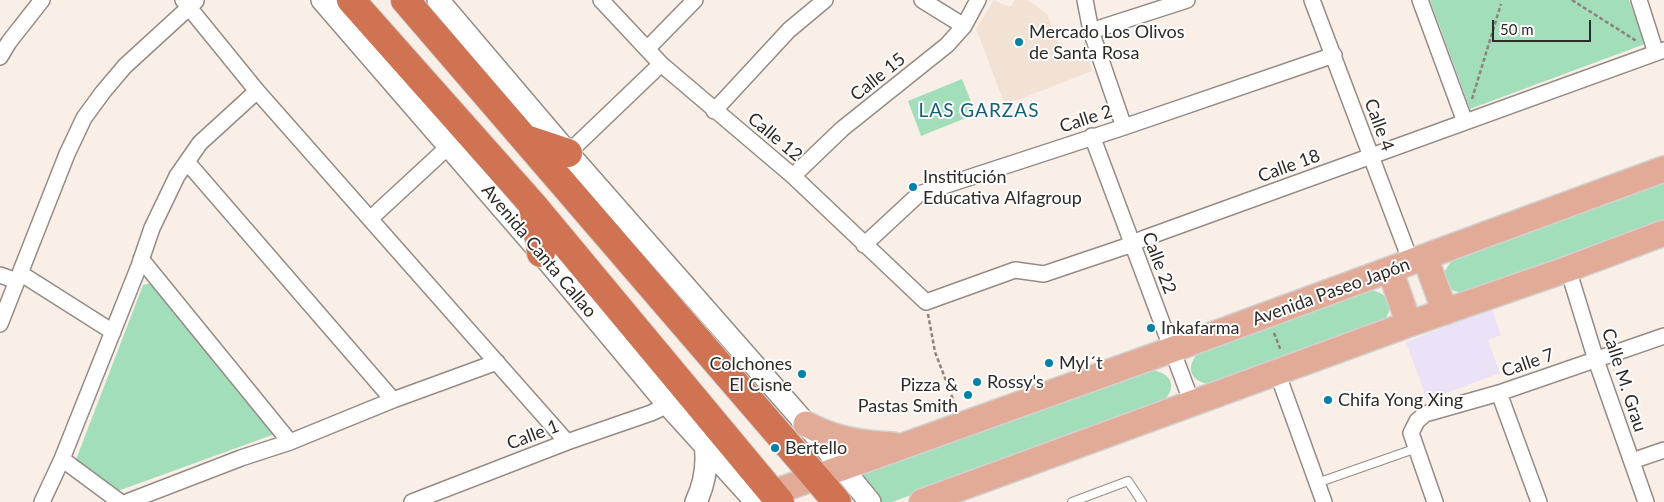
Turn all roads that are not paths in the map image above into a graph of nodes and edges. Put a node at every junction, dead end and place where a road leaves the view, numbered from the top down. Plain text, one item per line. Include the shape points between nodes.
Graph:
1 (42, 0) edge
2 (322, 0) edge
3 (351, 0) edge
4 (405, 0) edge
5 (438, 0) edge
6 (602, 0) edge
7 (695, 0) edge
8 (825, 0) edge
9 (922, 0) edge
10 (978, 0) edge
11 (1085, 0) edge
12 (1187, 0) edge
13 (1312, 0) edge
14 (1420, 0) edge
15 (1638, 0) edge
16 (190, 2) edge
17 (964, 26) junction
18 (1092, 31) junction
19 (647, 49) junction
20 (1660, 51) edge
21 (1334, 55) junction
22 (0, 56) edge
23 (661, 64) junction
24 (257, 91) junction
25 (714, 110) junction
26 (1465, 122) junction
27 (1124, 127) junction
28 (1092, 136) junction
29 (526, 139) junction
30 (449, 146) junction
31 (568, 152) junction
32 (1371, 156) junction
33 (187, 162) junction
34 (1664, 169) edge
35 (793, 176) junction
36 (533, 205) junction
37 (370, 218) junction
38 (1664, 233) edge
39 (1132, 244) junction
40 (864, 245) junction
41 (541, 253) junction
42 (141, 259) junction
43 (1408, 263) junction
44 (1568, 269) junction
45 (0, 275) edge
46 (18, 277) junction
47 (926, 302) joint
48 (1445, 312) junction
49 (0, 324) edge
50 (1410, 324) junction
51 (113, 332) junction
52 (1664, 336) edge
53 (1172, 350) junction
54 (1596, 360) junction
55 (497, 362) junction
56 (1282, 370) junction
57 (1500, 392) junction
58 (394, 400) junction
59 (1192, 403) junction
60 (668, 405) junction
61 (806, 424) junction
62 (290, 442) junction
63 (568, 442) junction
64 (705, 444) junction
65 (903, 446) junction
66 (1417, 448) junction
67 (1664, 450) edge
68 (62, 459) junction
69 (1632, 461) junction
70 (1017, 467) junction
71 (842, 468) junction
72 (817, 477) junction
73 (1317, 483) junction
74 (761, 500) edge
75 (42, 502) edge
76 (120, 502) edge
77 (127, 502) edge
78 (412, 502) edge
79 (696, 502) edge
80 (837, 502) edge
81 (870, 502) edge
82 (922, 502) edge
83 (976, 502) edge
84 (1072, 502) edge
85 (1142, 502) edge
86 (1324, 502) edge
87 (1435, 502) edge
88 (1539, 502) edge
89 (1646, 502) edge

1 - 22 street
2 - 30 main road, Avenida Canta Callao
3 - 36 highway, Avenida Canta Callao
4 - 29 highway
5 - 31 main road
6 - 19 street, Calle 12
7 - 19 street
8 - 25 street via 789,30
9 - 17 street
10 - 17 street, Calle 15
11 - 18 street
12 - 18 street
13 - 21 street, Calle 4
14 - 26 street
15 - 20 street
16 - 24 street
16 - 46 street via 125,66 84,118
17 - 35 street, Calle 15 via 947,45 842,129
18 - 27 street
19 - 23 street, Calle 12
20 - 26 street, Calle 18
21 - 27 street, Calle 2
21 - 32 street, Calle 4
23 - 25 street, Calle 12
23 - 31 street
24 - 33 street via 200,143
24 - 37 street
25 - 35 street, Calle 12
26 - 32 street, Calle 18
27 - 28 street, Calle 2
28 - 39 street, Calle 22
28 - 40 street, Calle 2 via 918,194
29 - 31 highway
29 - 72 highway
30 - 37 street
30 - 41 main road, Avenida Canta Callao
31 - 61 main road
32 - 39 street, Calle 18
32 - 43 street, Calle 4
33 - 42 street via 152,228
33 - 58 street
34 - 43 main road, Avenida Paseo Japón
35 - 40 street, Calle 12
36 - 41 highway
36 - 74 highway, Avenida Canta Callao
37 - 55 street
38 - 44 main road
39 - 47 street, Calle 18 via 1044,274 1014,270
39 - 53 street, Calle 22
40 - 47 street, Calle 12
41 - 60 main road, Avenida Canta Callao
42 - 51 street
42 - 62 street
43 - 48 main road
43 - 50 main road
43 - 53 main road, Avenida Paseo Japón
44 - 48 main road
44 - 54 street, Calle M. Grau
45 - 46 street
46 - 49 street
46 - 51 street
48 - 50 main road
50 - 56 main road
51 - 68 street
52 - 54 street, Calle 7
53 - 59 street, Calle 22
53 - 65 main road, Avenida Paseo Japón
54 - 57 street, Calle 7
54 - 69 street, Calle M. Grau
55 - 58 street
55 - 63 street
56 - 59 main road
56 - 73 street
57 - 66 street, Calle 7 via 1425,414 1411,433
57 - 88 street
58 - 62 street
59 - 70 main road
60 - 63 street, Calle 1
60 - 64 main road, Avenida Canta Callao
61 - 65 main road via 851,441
61 - 71 main road
62 - 77 street
63 - 78 street, Calle 1
64 - 74 main road, Avenida Canta Callao
64 - 79 main road via 706,473
65 - 71 main road, Avenida Paseo Japón
66 - 73 lane
66 - 87 street
67 - 69 street
68 - 75 street
68 - 76 street
69 - 89 street, Calle M. Grau
70 - 82 main road
70 - 83 main road
71 - 72 main road, Avenida Paseo Japón
71 - 81 main road
72 - 74 main road, Avenida Paseo Japón
72 - 80 highway
73 - 86 street
84 - 85 lane via 1128,481

